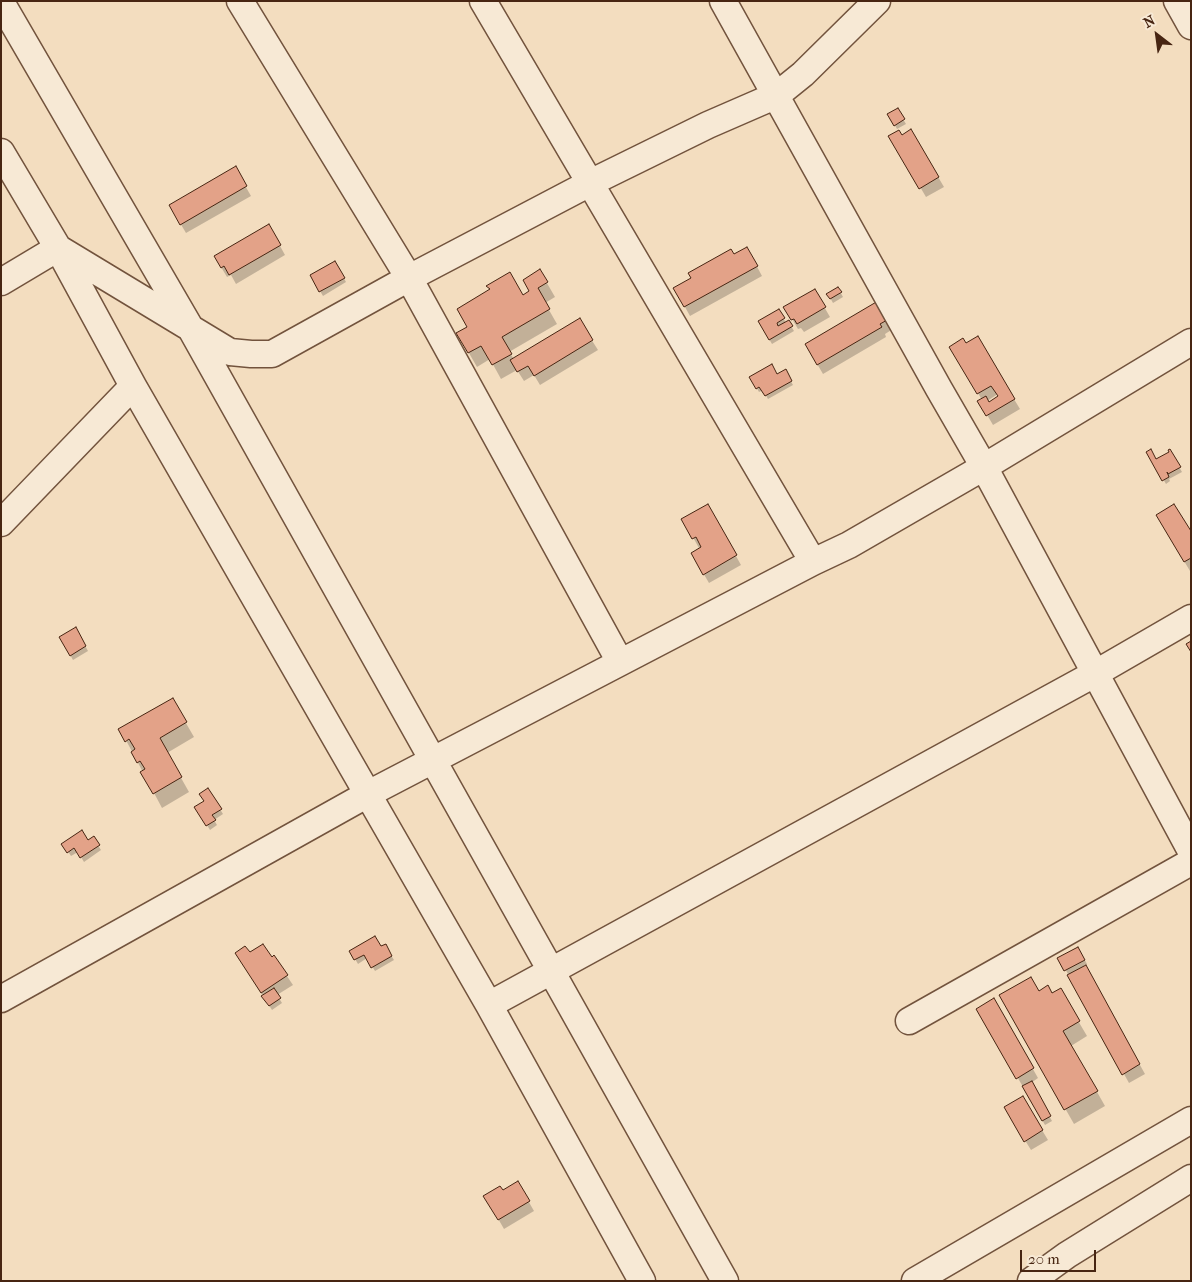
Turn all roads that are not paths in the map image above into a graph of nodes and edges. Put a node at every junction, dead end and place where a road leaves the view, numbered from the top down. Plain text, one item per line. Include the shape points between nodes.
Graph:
1 (240, 1) edge
2 (483, 1) edge
3 (723, 1) edge
4 (877, 1) edge
5 (1177, 1) edge
6 (1, 2) edge
7 (1191, 26) edge
8 (777, 96) junction
9 (1, 152) edge
10 (590, 183) junction
11 (58, 248) junction
12 (409, 278) junction
13 (1, 282) edge
14 (191, 328) junction
15 (1191, 342) edge
16 (134, 386) junction
17 (984, 467) junction
18 (1, 523) edge
19 (813, 562) junction
20 (1191, 618) edge
21 (620, 662) junction
22 (1096, 673) junction
23 (434, 760) junction
24 (368, 794) junction
25 (1191, 851) edge
26 (1191, 862) edge
27 (552, 971) junction
28 (1, 999) edge
29 (489, 1005) junction
30 (909, 1021) dead end
31 (1191, 1120) edge
32 (1191, 1178) edge
33 (642, 1281) edge
34 (726, 1281) edge
35 (915, 1281) edge
36 (1031, 1281) edge

1 - 12 street
2 - 10 street
3 - 8 street
4 - 8 street
5 - 7 street
6 - 14 street
8 - 10 street via 708,125
8 - 17 street
9 - 11 street
10 - 12 street
10 - 19 street
11 - 13 street
11 - 14 street
11 - 16 street
12 - 14 street via 272,354 230,352
12 - 21 street
14 - 23 street
15 - 17 street
16 - 18 street
16 - 24 street
17 - 19 street via 850,545
17 - 22 street
19 - 21 street
20 - 22 street
21 - 23 street
22 - 25 street
22 - 27 street
23 - 24 street
23 - 27 street
24 - 28 street
24 - 29 street
26 - 30 street
27 - 29 street
27 - 34 street
29 - 33 street
31 - 35 street
32 - 36 street

